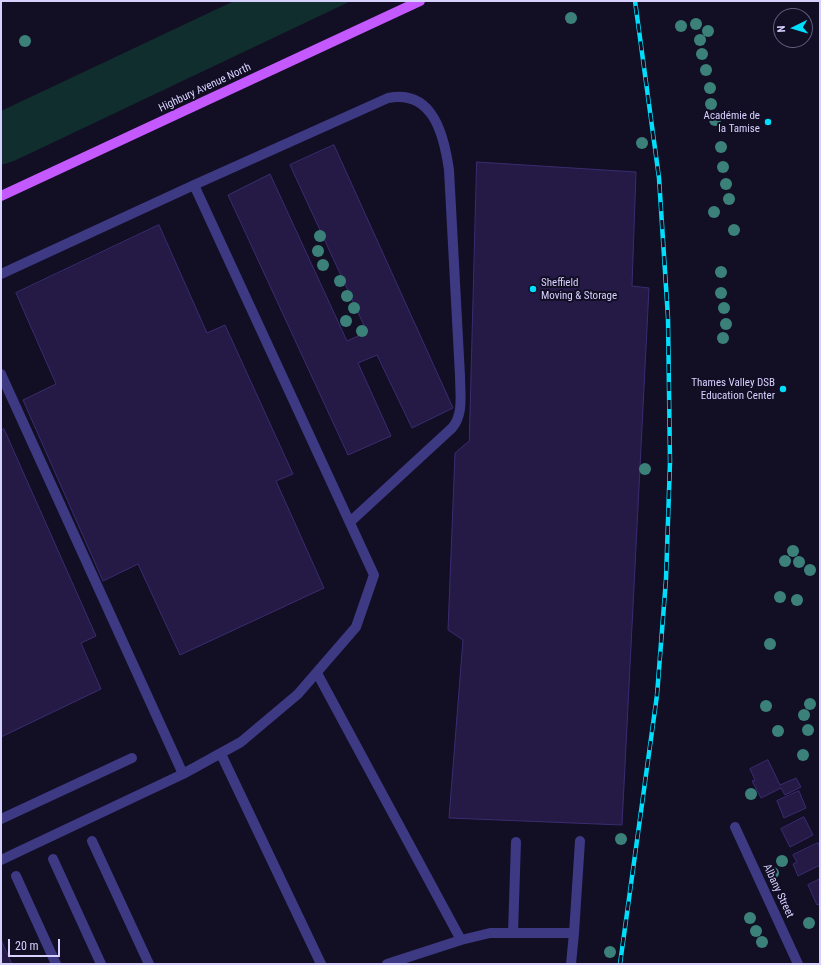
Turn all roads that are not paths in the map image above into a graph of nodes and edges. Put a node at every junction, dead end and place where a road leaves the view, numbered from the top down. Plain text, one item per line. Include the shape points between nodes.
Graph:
1 (420, 1) edge
2 (194, 185) junction
3 (1, 196) edge
4 (1, 274) edge
5 (1, 374) edge
6 (350, 522) junction
7 (317, 673) junction
8 (221, 754) junction
9 (132, 758) dead end
10 (183, 774) junction
11 (1, 819) edge
12 (735, 827) dead end
13 (92, 841) dead end
14 (580, 841) dead end
15 (516, 842) dead end
16 (53, 859) dead end
17 (1, 860) edge
18 (16, 876) dead end
19 (513, 933) junction
20 (574, 933) junction
21 (461, 940) junction
22 (56, 964) edge
23 (101, 964) edge
24 (149, 964) edge
25 (321, 964) edge
26 (387, 964) edge
27 (571, 964) edge
28 (798, 964) edge

1 - 3 main road, Highbury Avenue North
2 - 4 street
2 - 6 street
2 - 6 street via 388,98 405,96 420,102 429,110 436,122 446,149 449,170 460,376 458,421
5 - 10 street
6 - 7 street via 374,576 356,627
7 - 8 street via 293,698 242,742
7 - 21 street
8 - 10 street
8 - 25 street
9 - 11 street
10 - 17 street
12 - 28 street, Albany Street
13 - 24 street
14 - 20 street
15 - 19 street
16 - 23 street
18 - 22 street
19 - 20 street
19 - 21 street via 490,933
20 - 27 street
21 - 26 street

